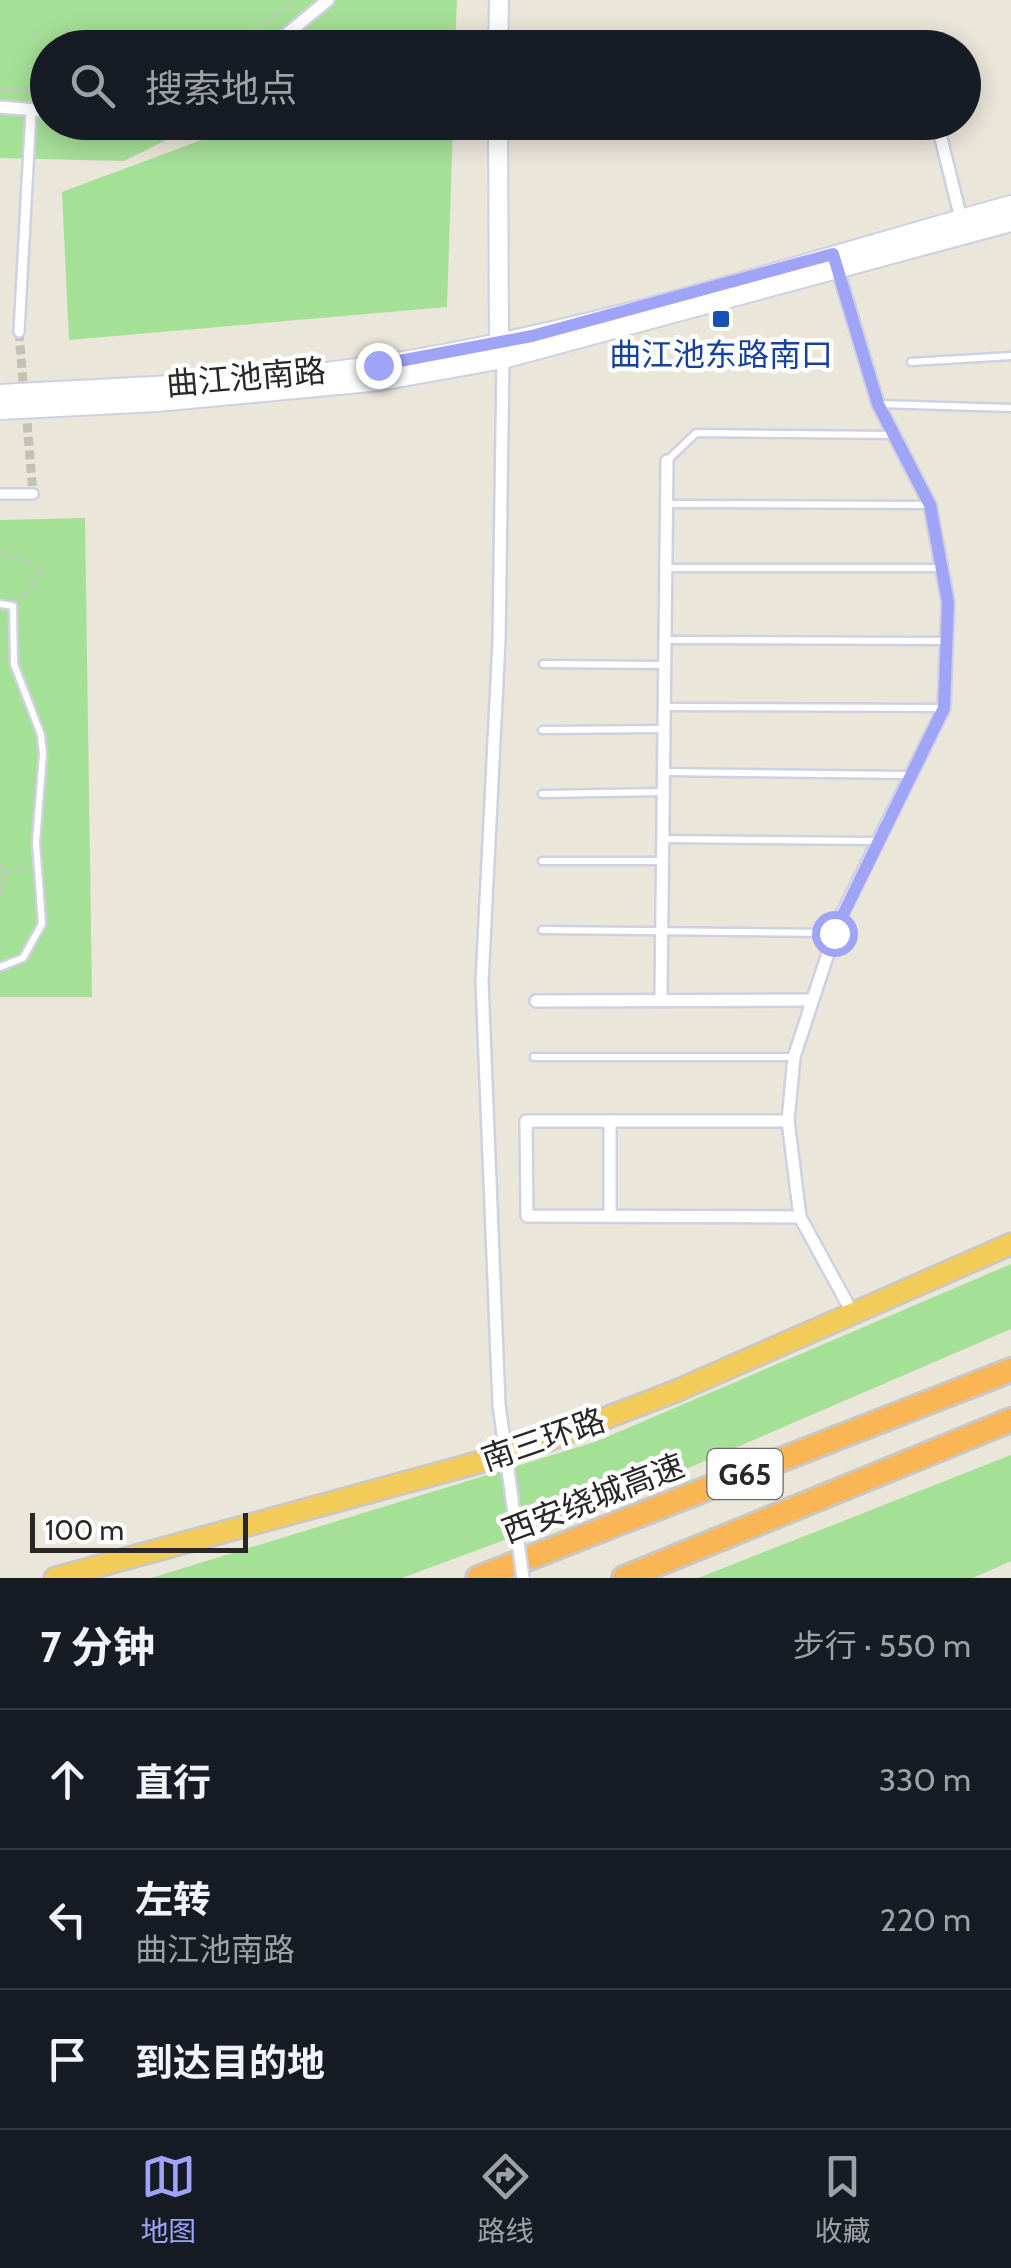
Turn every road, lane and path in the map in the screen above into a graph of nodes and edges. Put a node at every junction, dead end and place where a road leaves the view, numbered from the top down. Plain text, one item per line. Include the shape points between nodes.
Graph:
1 (296, 0) edge
2 (328, 0) edge
3 (499, 0) edge
4 (256, 30) edge
5 (292, 30) edge
6 (498, 30) edge
7 (0, 90) edge
8 (30, 91) edge
9 (0, 107) edge
10 (30, 111) edge
11 (30, 129) edge
12 (498, 140) edge
13 (941, 140) edge
14 (1011, 205) edge
15 (961, 219) junction
16 (1011, 222) edge
17 (835, 262) junction
18 (19, 332) tunnel mouth
19 (498, 340) junction
20 (1011, 356) edge
21 (502, 359) junction
22 (911, 362) dead end
23 (0, 394) edge
24 (878, 404) junction
25 (1011, 408) edge
26 (0, 410) edge
27 (895, 435) junction
28 (667, 461) joint
29 (0, 494) edge
30 (33, 494) dead end
31 (666, 504) junction
32 (930, 505) junction
33 (0, 553) edge
34 (666, 568) junction
35 (942, 568) junction
36 (0, 604) edge
37 (12, 606) junction
38 (665, 640) junction
39 (946, 641) junction
40 (543, 664) dead end
41 (665, 665) junction
42 (664, 707) junction
43 (944, 708) junction
44 (664, 729) junction
45 (542, 730) dead end
46 (663, 772) junction
47 (910, 774) junction
48 (663, 792) junction
49 (542, 794) dead end
50 (663, 839) junction
51 (877, 841) junction
52 (0, 861) edge
53 (542, 861) dead end
54 (662, 861) junction
55 (36, 865) junction
56 (4, 873) junction
57 (0, 894) edge
58 (542, 930) dead end
59 (662, 931) junction
60 (834, 933) junction
61 (0, 967) edge
62 (661, 998) junction
63 (536, 1000) dead end
64 (812, 1000) junction
65 (534, 1057) dead end
66 (794, 1057) junction
67 (610, 1121) junction
68 (788, 1121) junction
69 (610, 1216) junction
70 (800, 1217) junction
71 (1011, 1244) edge
72 (853, 1314) junction
73 (1011, 1370) edge
74 (1011, 1420) edge
75 (55, 1578) edge
76 (478, 1578) edge
77 (523, 1578) edge
78 (624, 1578) edge

1 - 4 path
2 - 5 street
3 - 6 main road
7 - 8 path
9 - 10 street
11 - 18 street
12 - 19 main road
13 - 15 street
14 - 15 main road, 曲江池南路
15 - 17 main road, 曲江池南路
16 - 17 main road, 曲江池南路
17 - 19 main road, 曲江池南路
17 - 21 main road, 曲江池南路
17 - 24 street
19 - 21 main road
19 - 23 main road, 曲江池南路 via 378,365
20 - 22 lane
21 - 26 main road, 曲江池南路 via 380,380
21 - 77 street, bridge via 499,641 482,982 499,1405
24 - 25 lane
24 - 27 street
27 - 28 lane via 696,433
27 - 32 street
28 - 31 street
29 - 30 street
31 - 32 lane
31 - 34 street
32 - 35 street
33 - 37 path via 45,568
34 - 35 lane
34 - 38 street
35 - 39 street
36 - 37 lane
37 - 55 lane via 14,664 43,754
38 - 39 lane
38 - 41 street
39 - 43 street
40 - 41 lane
41 - 42 street
42 - 43 lane
42 - 44 street
43 - 47 street
44 - 45 lane
44 - 46 street
46 - 47 lane
46 - 48 street
47 - 51 street
48 - 49 lane
48 - 50 street
50 - 51 lane
50 - 54 street
51 - 60 street
52 - 56 path
53 - 54 lane
54 - 59 street
55 - 56 path
55 - 61 lane via 38,938 24,958
56 - 57 path
58 - 59 lane
59 - 60 lane
59 - 62 street
60 - 64 street
62 - 63 street
62 - 64 street
64 - 66 street
65 - 66 lane
66 - 68 street
67 - 68 street
67 - 69 street
67 - 69 street via 526,1122 527,1216
68 - 70 street
69 - 70 street
70 - 72 street
71 - 72 highway, 南三环路
72 - 75 highway, 南三环路 via 520,1451
73 - 76 highway, 西安绕城高速 / G65
74 - 78 highway, G65

